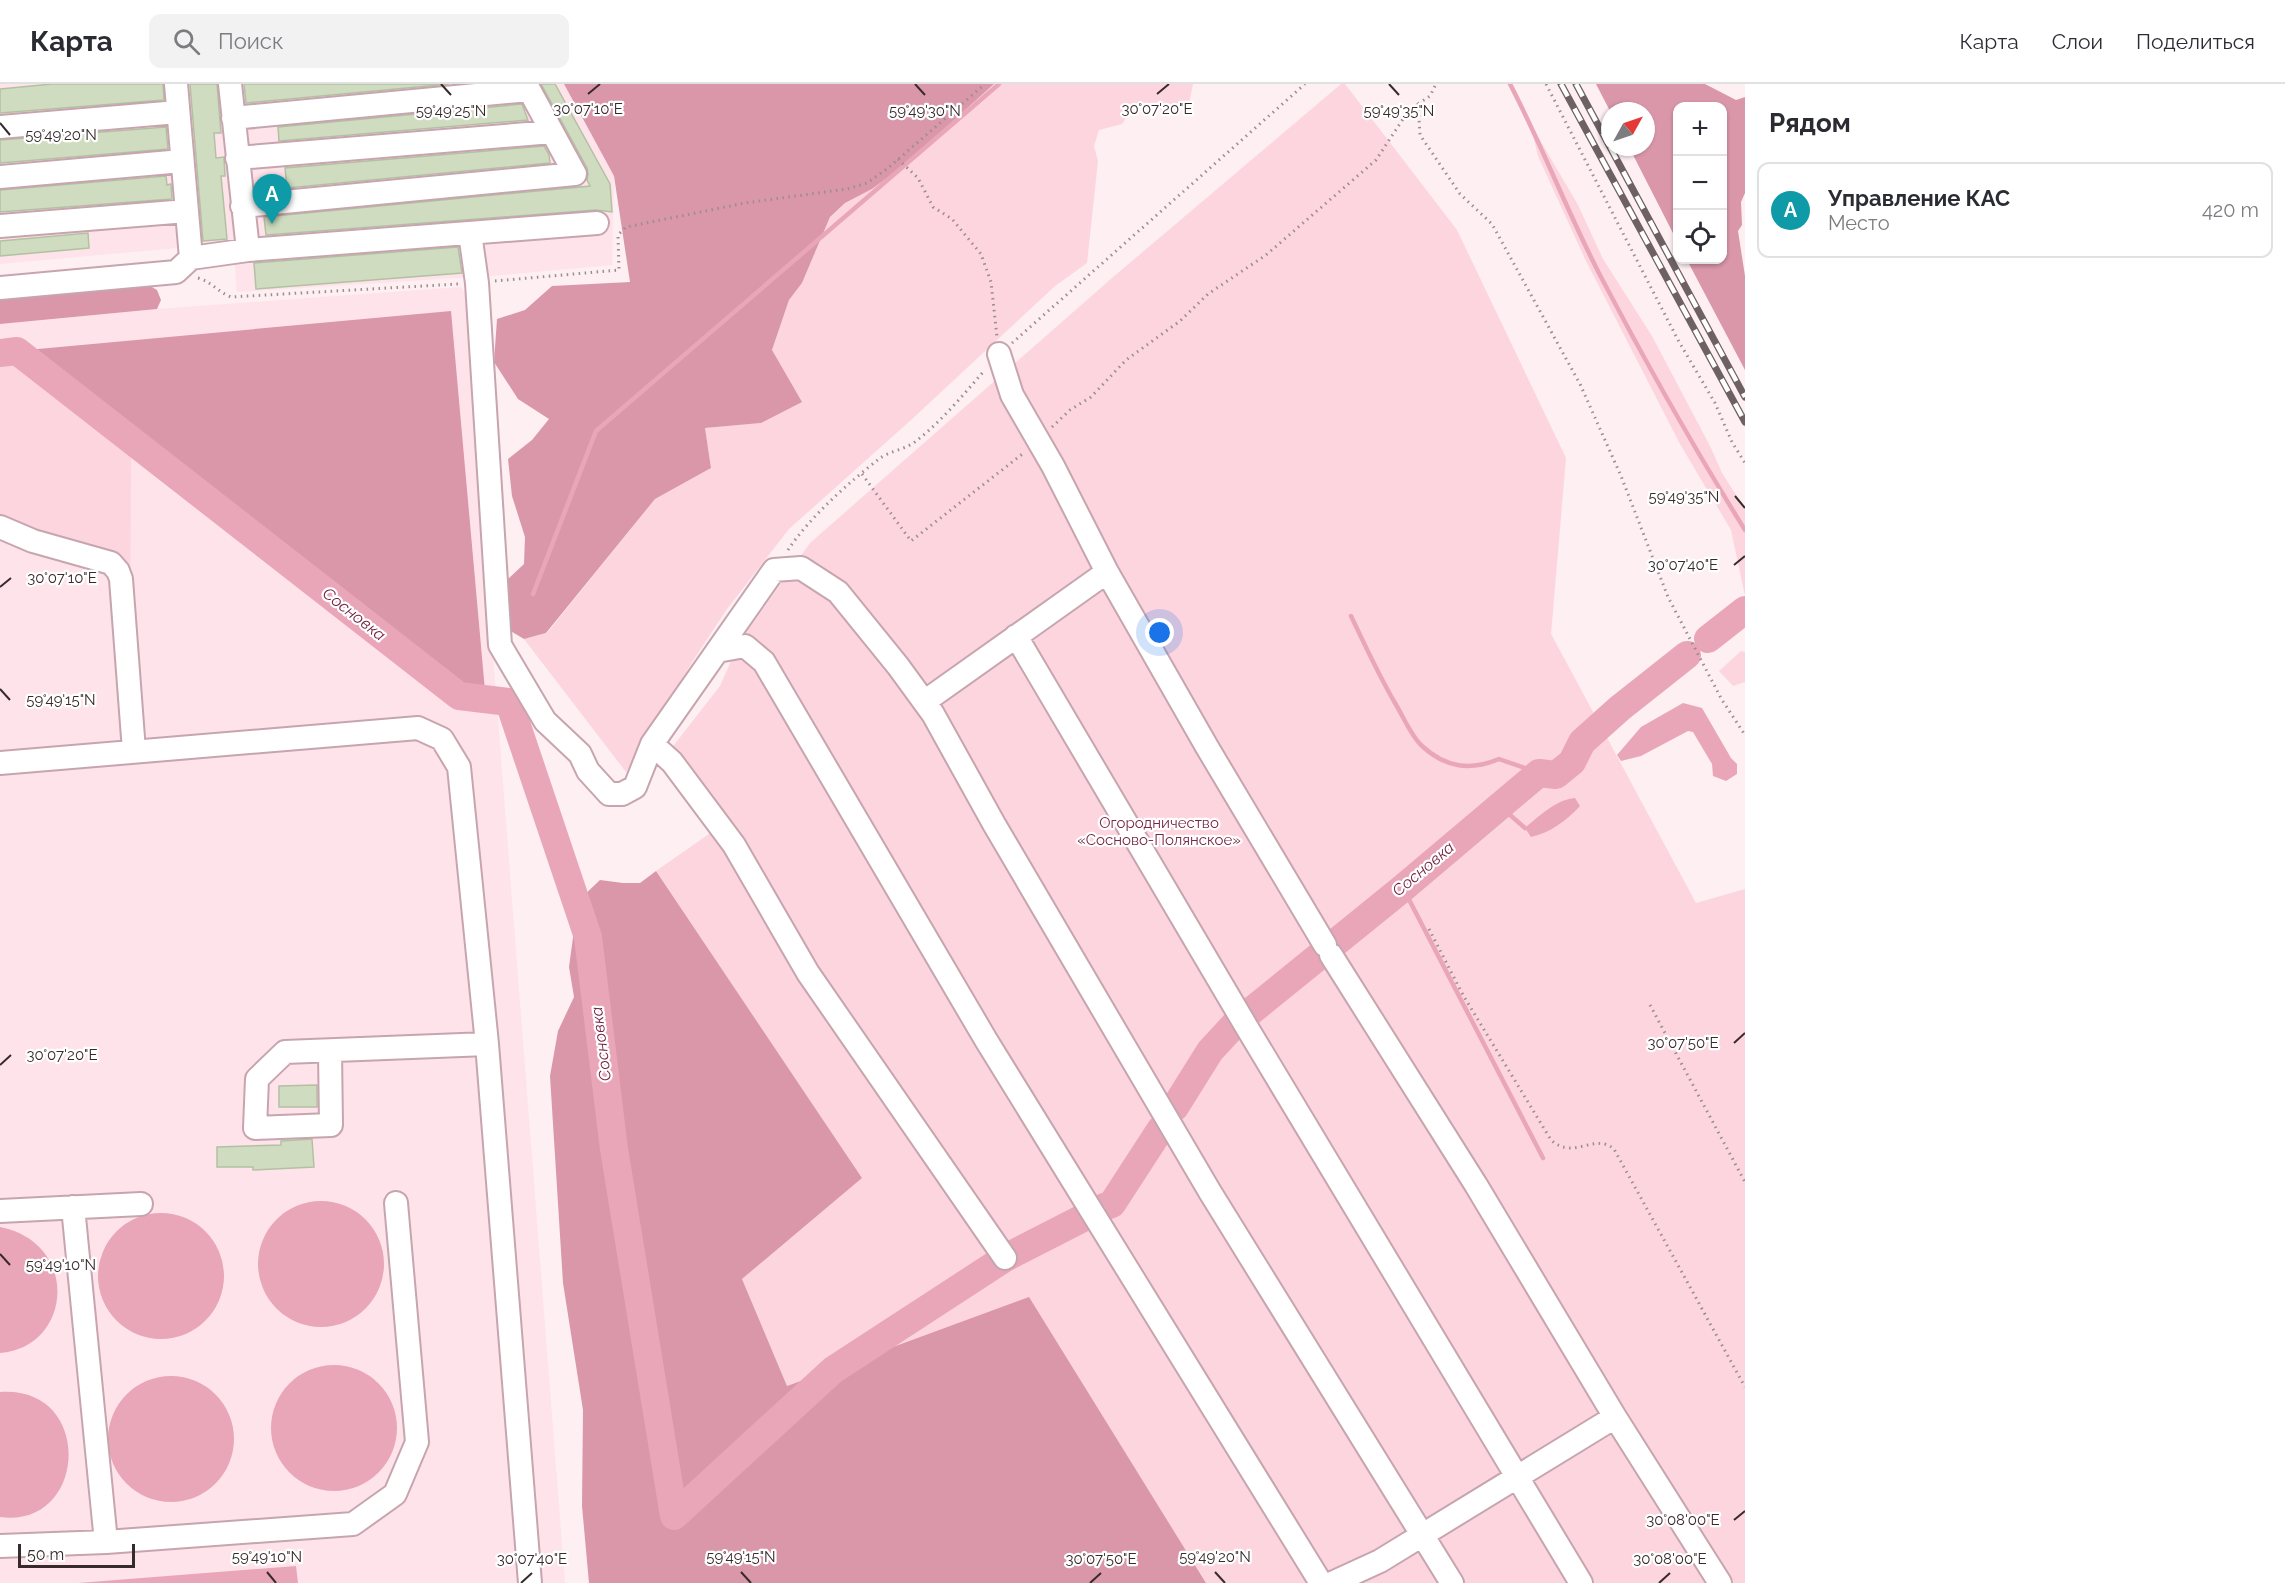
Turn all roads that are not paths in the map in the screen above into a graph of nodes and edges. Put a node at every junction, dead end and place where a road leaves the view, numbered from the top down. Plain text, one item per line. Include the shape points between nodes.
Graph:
1 (176, 84) edge
2 (230, 84) edge
3 (527, 87) edge
4 (178, 112) junction
5 (233, 118) junction
6 (0, 127) edge
7 (552, 132) junction
8 (237, 158) junction
9 (182, 161) junction
10 (0, 177) edge
11 (242, 206) junction
12 (187, 211) junction
13 (597, 223) dead end
14 (0, 226) edge
15 (470, 232) junction
16 (248, 250) junction
17 (183, 265) junction
18 (0, 288) edge
19 (999, 354) road end
20 (0, 527) edge
21 (1107, 572) junction
22 (1016, 636) junction
23 (717, 651) junction
24 (924, 702) junction
25 (652, 744) junction
26 (134, 751) junction
27 (0, 763) edge
28 (487, 1044) junction
29 (330, 1051) junction
30 (396, 1203) dead end
31 (141, 1204) dead end
32 (73, 1208) junction
33 (0, 1211) edge
34 (1005, 1258) dead end
35 (1615, 1418) junction
36 (1518, 1476) junction
37 (1423, 1534) junction
38 (106, 1542) junction
39 (0, 1546) edge
40 (530, 1583) edge
41 (1321, 1583) edge
42 (1332, 1583) edge
43 (1452, 1583) edge
44 (1581, 1583) edge
45 (1720, 1583) edge

1 - 4 street
2 - 5 street
3 - 5 street
3 - 7 street
4 - 6 street
4 - 9 street
5 - 8 street
7 - 8 street
7 - 11 street via 575,174
8 - 11 street
9 - 10 street
9 - 12 street
11 - 16 street
12 - 14 street
12 - 17 street
13 - 15 street
15 - 16 street
15 - 25 street via 477,283 500,645 545,722 580,754 588,771 609,794 622,794 635,787
16 - 17 street
17 - 18 street
19 - 21 street via 1012,395
20 - 26 street via 33,541 111,563 118,571
21 - 22 street
21 - 35 street via 1328,950 1476,1185
22 - 24 street
22 - 36 street
23 - 24 street via 774,570 801,568 838,591
23 - 25 street
23 - 41 street via 746,646 764,662 986,1040
24 - 37 street via 1210,1192
25 - 34 street via 672,762 734,845 808,973
26 - 27 street
26 - 28 street via 418,728 442,739 459,767
28 - 29 street
28 - 40 street
29 - 29 street via 285,1052 257,1079 255,1128 331,1125
30 - 38 street via 417,1443 395,1494 353,1524
31 - 32 street
32 - 33 street
32 - 38 street
35 - 36 street
35 - 45 street
36 - 37 street
36 - 44 street
37 - 42 street via 1380,1561
37 - 43 street
38 - 39 street

